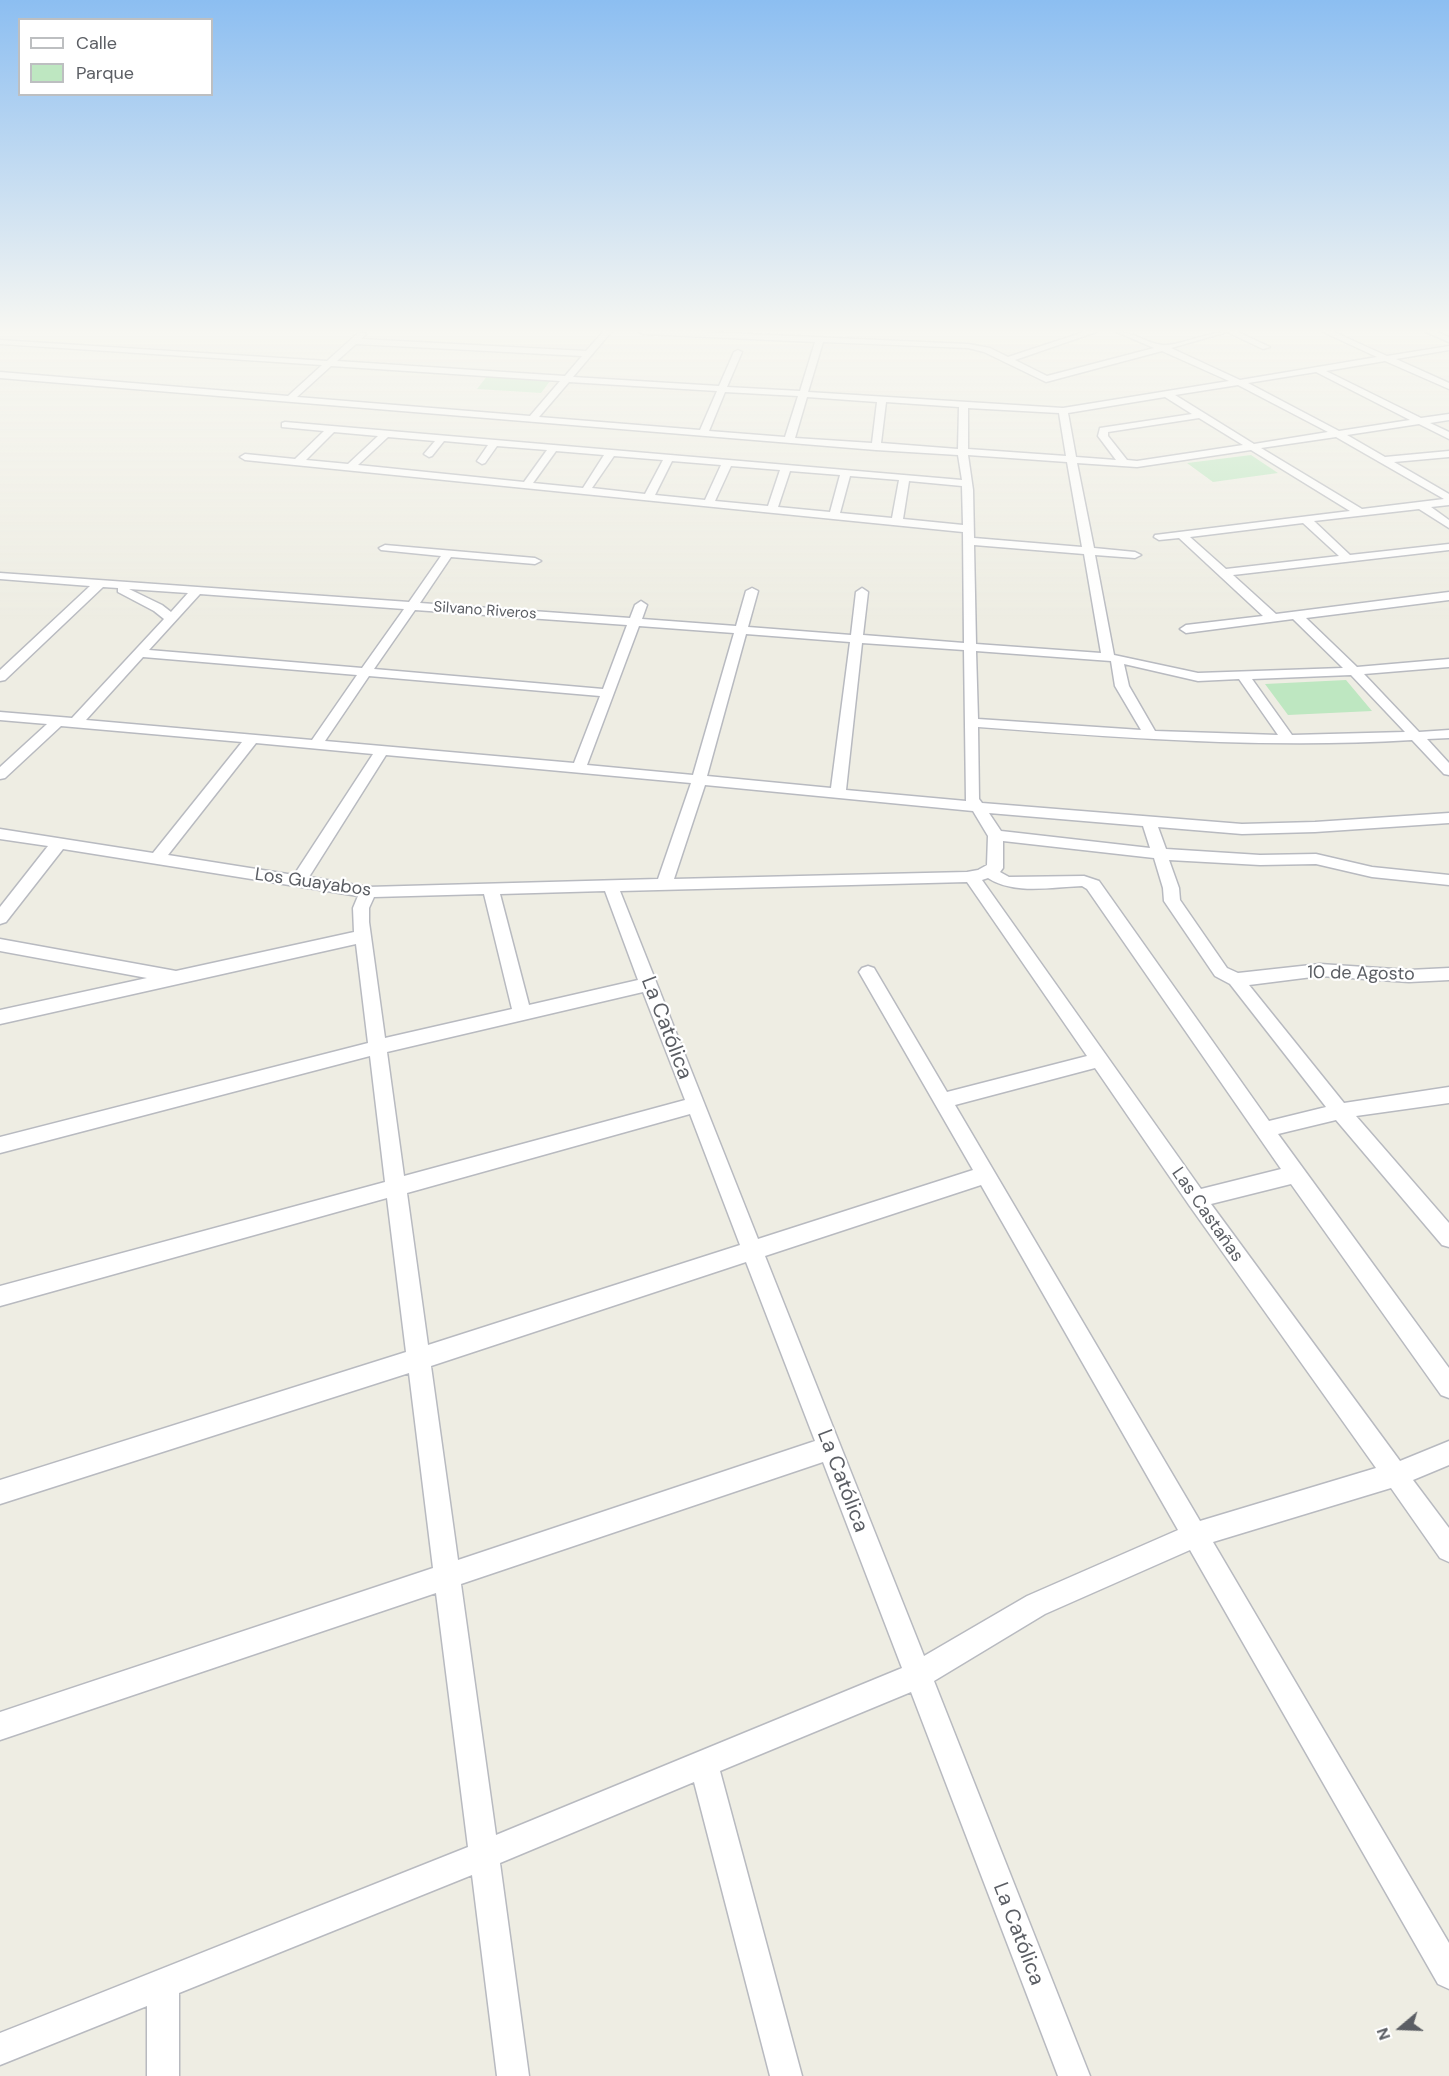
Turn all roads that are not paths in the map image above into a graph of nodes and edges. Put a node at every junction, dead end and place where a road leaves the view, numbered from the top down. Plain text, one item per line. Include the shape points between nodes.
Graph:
1 (332, 429) joint
2 (678, 429) edge
3 (792, 429) edge
4 (878, 429) edge
5 (963, 429) edge
6 (1066, 429) edge
7 (1110, 429) edge
8 (1224, 429) edge
9 (1328, 429) edge
10 (1370, 429) edge
11 (1435, 429) edge
12 (704, 431) joint
13 (385, 434) junction
14 (1338, 434) junction
15 (1449, 436) edge
16 (441, 439) junction
17 (789, 440) junction
18 (494, 444) junction
19 (876, 447) junction
20 (1254, 447) junction
21 (553, 449) junction
22 (963, 452) junction
23 (429, 454) dead end
24 (610, 454) junction
25 (1449, 454) edge
26 (244, 457) dead end
27 (794, 457) junction
28 (668, 459) junction
29 (1384, 460) junction
30 (482, 461) dead end
31 (1072, 461) junction
32 (298, 462) junction
33 (727, 463) junction
34 (1125, 464) junction
35 (351, 467) junction
36 (846, 473) junction
37 (904, 478) junction
38 (966, 483) junction
39 (527, 484) junction
40 (586, 490) junction
41 (649, 496) junction
42 (1449, 500) edge
43 (709, 502) junction
44 (1421, 505) junction
45 (772, 509) junction
46 (1361, 513) junction
47 (834, 515) junction
48 (1306, 520) junction
49 (897, 522) junction
50 (1449, 525) edge
51 (969, 535) junction
52 (1182, 535) junction
53 (1159, 537) dead end
54 (1449, 542) edge
55 (1449, 547) edge
56 (385, 548) dead end
57 (1089, 551) junction
58 (448, 554) junction
59 (1135, 555) dead end
60 (1347, 557) junction
61 (535, 561) dead end
62 (1224, 573) junction
63 (0, 576) edge
64 (104, 584) junction
65 (197, 591) junction
66 (752, 591) dead end
67 (862, 592) dead end
68 (1449, 596) edge
69 (412, 605) junction
70 (641, 605) dead end
71 (1296, 615) junction
72 (1273, 618) junction
73 (171, 619) junction
74 (634, 622) junction
75 (1186, 629) dead end
76 (741, 630) junction
77 (856, 639) junction
78 (969, 648) junction
79 (140, 653) junction
80 (1113, 658) junction
81 (1449, 663) edge
82 (1354, 671) junction
83 (367, 672) junction
84 (0, 676) edge
85 (1243, 676) junction
86 (607, 693) junction
87 (0, 716) edge
88 (58, 721) junction
89 (76, 722) junction
90 (970, 722) junction
91 (1449, 734) edge
92 (1152, 736) junction
93 (1417, 736) junction
94 (252, 739) junction
95 (1289, 740) junction
96 (316, 744) junction
97 (382, 750) junction
98 (579, 768) junction
99 (1449, 771) edge
100 (0, 775) edge
101 (699, 780) junction
102 (838, 794) junction
103 (977, 807) junction
104 (1449, 818) edge
105 (1149, 820) junction
106 (0, 834) edge
107 (995, 835) junction
108 (59, 843) junction
109 (1160, 854) junction
110 (158, 859) junction
111 (980, 874) junction
112 (1449, 880) edge
113 (298, 882) junction
114 (665, 883) junction
115 (610, 885) junction
116 (491, 889) junction
117 (368, 892) junction
118 (0, 918) edge
119 (363, 936) junction
120 (0, 945) edge
121 (868, 972) dead end
122 (1449, 974) edge
123 (179, 978) junction
124 (1236, 980) junction
125 (649, 984) junction
126 (522, 1014) junction
127 (0, 1017) edge
128 (378, 1047) junction
129 (1099, 1060) junction
130 (1449, 1095) edge
131 (942, 1101) junction
132 (696, 1105) junction
133 (1340, 1111) junction
134 (1264, 1130) junction
135 (0, 1145) edge
136 (985, 1174) junction
137 (1295, 1174) junction
138 (396, 1187) junction
139 (1196, 1199) junction
140 (1449, 1238) edge
141 (753, 1251) junction
142 (0, 1296) edge
143 (419, 1359) junction
144 (1449, 1387) edge
145 (830, 1448) junction
146 (1449, 1453) edge
147 (1395, 1475) junction
148 (0, 1492) edge
149 (1196, 1535) junction
150 (1449, 1549) edge
151 (447, 1576) junction
152 (918, 1675) junction
153 (0, 1726) edge
154 (704, 1764) junction
155 (484, 1855) junction
156 (1449, 1973) edge
157 (163, 1983) junction
158 (0, 2049) edge
159 (163, 2076) edge
160 (513, 2076) edge
161 (786, 2076) edge
162 (1074, 2076) edge

1 - 13 street
1 - 32 street
2 - 12 street
3 - 17 street
4 - 19 street
5 - 22 street
6 - 31 street
7 - 34 street via 1103,430 1103,436
8 - 20 street
9 - 14 street
10 - 14 street
11 - 15 street
12 - 17 street
13 - 16 street
13 - 35 street
14 - 20 street
14 - 29 street
16 - 18 street
16 - 23 street
17 - 27 street
18 - 21 street
18 - 30 street
19 - 22 street
19 - 27 street
20 - 34 street
20 - 46 street
21 - 24 street
21 - 39 street
22 - 31 street
22 - 38 street
24 - 28 street
24 - 40 street
25 - 29 street
26 - 32 street
27 - 33 street
27 - 36 street
27 - 45 street
28 - 33 street
28 - 41 street
29 - 42 street
31 - 34 street
31 - 57 street
32 - 35 street
33 - 43 street
35 - 39 street
36 - 37 street
36 - 47 street
37 - 38 street
37 - 49 street
38 - 51 street
39 - 40 street
40 - 41 street
41 - 43 street
42 - 44 street
43 - 45 street
44 - 46 street
44 - 50 street
45 - 47 street
46 - 48 street
47 - 49 street
48 - 52 street
48 - 60 street
49 - 51 street
51 - 57 street
51 - 78 street
52 - 53 street
52 - 62 street
54 - 60 street
55 - 60 street
56 - 58 street
57 - 59 street
57 - 80 street
58 - 61 street
58 - 69 street
60 - 62 street
62 - 72 street
63 - 64 street, Silvano Riveros
64 - 65 street, Silvano Riveros
64 - 73 street via 135,595
64 - 84 street
65 - 69 street, Silvano Riveros
65 - 73 street
66 - 76 street
67 - 77 street
68 - 71 street
69 - 74 street, Silvano Riveros
69 - 83 street
70 - 74 street
71 - 72 street
71 - 82 street
72 - 75 street
73 - 79 street
74 - 76 street, Silvano Riveros
74 - 86 street
76 - 77 street, Silvano Riveros
76 - 101 street
77 - 78 street, Silvano Riveros
77 - 102 street
78 - 80 street, Silvano Riveros
78 - 90 street
79 - 83 street
79 - 89 street
80 - 85 street, Silvano Riveros via 1198,677
80 - 92 street via 1122,686
81 - 82 street, Silvano Riveros
82 - 85 street, Silvano Riveros
82 - 93 street
83 - 86 street
83 - 96 street
85 - 95 street
86 - 98 street
87 - 88 street
88 - 89 street
88 - 100 street
89 - 94 street
90 - 92 street
90 - 103 street via 972,799
91 - 93 street
92 - 95 street
93 - 95 street
93 - 99 street
94 - 96 street
94 - 110 street
96 - 97 street
97 - 98 street
97 - 113 street
98 - 101 street
101 - 102 street
101 - 114 street
102 - 103 street
103 - 105 street
103 - 107 street
104 - 105 street via 1270,829
105 - 109 street
106 - 108 street, Los Guayabos
107 - 109 street
107 - 111 street via 994,868
108 - 110 street, Los Guayabos
108 - 118 street
109 - 112 street via 1316,859 1372,872
109 - 124 street via 1172,901 1221,972
110 - 113 street, Los Guayabos
111 - 114 street, Los Guayabos
111 - 129 street, Las Castañas
111 - 134 street via 1013,883 1084,881 1093,885
113 - 117 street, Los Guayabos
114 - 115 street, Los Guayabos
115 - 116 street, Los Guayabos
115 - 125 street, La Católica
116 - 117 street, Los Guayabos
116 - 126 street
117 - 119 street via 361,908
119 - 123 street
119 - 128 street
120 - 123 street
121 - 131 street
122 - 124 street, 10 de Agosto via 1409,976 1320,970
123 - 127 street
124 - 133 street
125 - 126 street
125 - 132 street, La Católica
126 - 128 street
128 - 135 street
128 - 138 street
129 - 131 street
129 - 139 street, Las Castañas
130 - 133 street
131 - 136 street
132 - 138 street
132 - 141 street, La Católica
133 - 134 street
133 - 140 street
134 - 137 street
136 - 141 street
136 - 149 street
137 - 139 street
137 - 144 street
138 - 142 street
138 - 143 street
139 - 147 street, Las Castañas
141 - 143 street
141 - 145 street, La Católica
143 - 148 street
143 - 151 street
145 - 151 street
145 - 152 street, La Católica
146 - 147 street
147 - 149 street
147 - 150 street, Las Castañas
149 - 152 street via 1036,1605
149 - 156 street
151 - 153 street
151 - 155 street
152 - 154 street
152 - 162 street, La Católica
154 - 155 street
154 - 161 street
155 - 157 street
155 - 160 street
157 - 158 street
157 - 159 street

